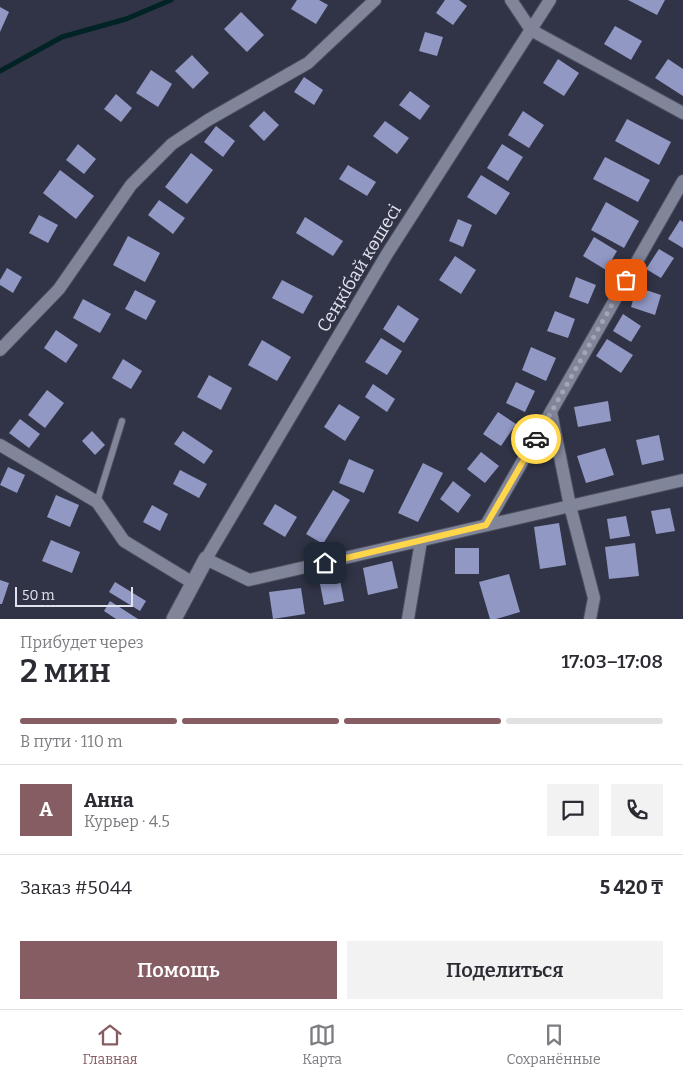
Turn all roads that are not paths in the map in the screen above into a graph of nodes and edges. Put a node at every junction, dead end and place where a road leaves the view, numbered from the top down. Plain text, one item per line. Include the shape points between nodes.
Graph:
1 (375, 0) edge
2 (511, 0) edge
3 (550, 0) edge
4 (531, 30) junction
5 (683, 113) edge
6 (683, 181) edge
7 (0, 350) edge
8 (551, 412) junction
9 (122, 421) dead end
10 (0, 445) edge
11 (683, 480) edge
12 (97, 502) junction
13 (570, 506) junction
14 (486, 525) junction
15 (421, 541) junction
16 (206, 559) junction
17 (193, 583) junction
18 (174, 619) edge
19 (408, 619) edge
20 (590, 619) edge

1 - 7 street via 308,63 172,144 131,185 59,289
2 - 4 street
3 - 4 street, Сеңкібай көшесі
4 - 5 street
4 - 16 street, Сеңкібай көшесі via 387,254
6 - 8 street
8 - 13 street
8 - 14 street
9 - 12 lane
10 - 12 street
11 - 13 street
12 - 17 street via 124,541
13 - 14 street
13 - 20 street via 594,598
14 - 15 street
15 - 16 street via 249,580
15 - 19 street
16 - 17 street
17 - 18 street

